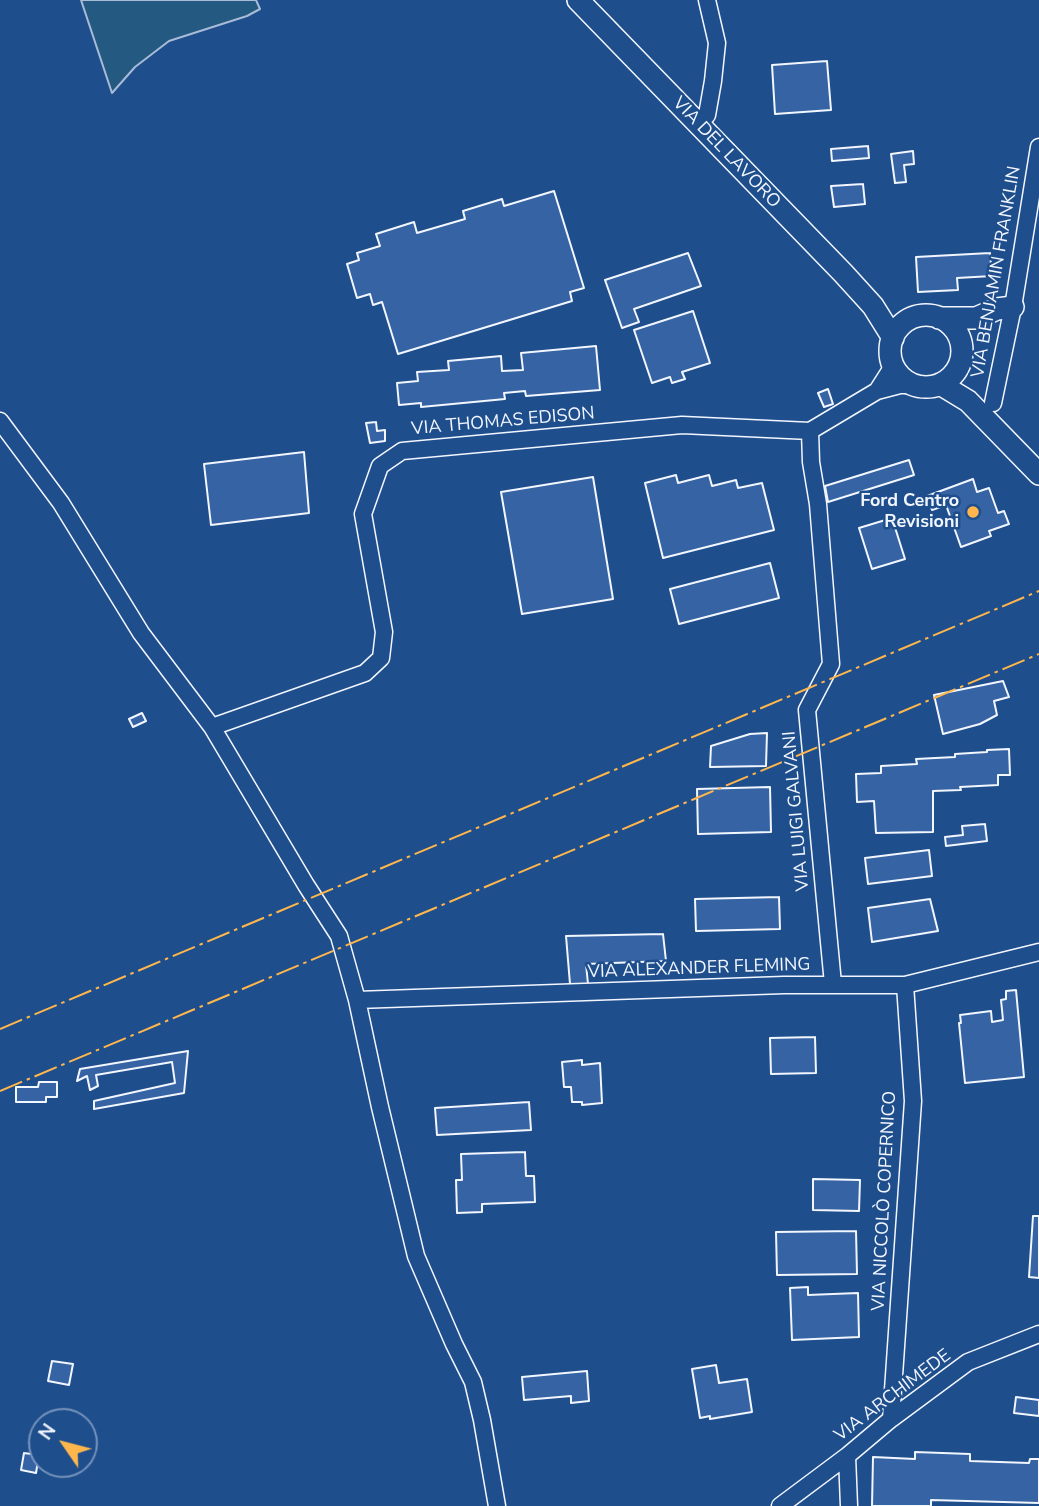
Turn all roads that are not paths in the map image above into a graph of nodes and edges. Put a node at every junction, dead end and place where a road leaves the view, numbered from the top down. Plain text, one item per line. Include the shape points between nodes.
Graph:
1 (578, 0) edge
2 (707, 0) edge
3 (698, 124) junction
4 (1039, 147) edge
5 (873, 306) junction
6 (1013, 307) junction
7 (912, 318) junction
8 (939, 318) junction
9 (892, 338) junction
10 (893, 366) junction
11 (953, 369) junction
12 (913, 385) junction
13 (877, 391) junction
14 (993, 403) dead end
15 (0, 421) edge
16 (810, 431) junction
17 (1039, 474) edge
18 (212, 727) junction
19 (1039, 952) edge
20 (833, 984) junction
21 (905, 985) junction
22 (357, 1000) junction
23 (1039, 1334) edge
24 (891, 1419) junction
25 (847, 1456) junction
26 (497, 1506) edge
27 (780, 1506) edge
28 (849, 1506) edge

1 - 3 main road, VIA DEL LAVORO
2 - 3 street via 717,43 707,115
3 - 5 main road, VIA DEL LAVORO
4 - 6 street, VIA BENJAMIN FRANKLIN
5 - 7 main road
5 - 9 main road, VIA DEL LAVORO
6 - 8 main road via 976,318
6 - 11 main road via 969,335
6 - 14 street, VIA BENJAMIN FRANKLIN
7 - 8 main road
7 - 9 main road
8 - 11 main road via 959,337
9 - 10 main road
10 - 12 main road
10 - 13 street
11 - 12 main road via 927,387
11 - 17 main road via 968,401
12 - 13 street
13 - 16 street
15 - 18 street via 61,503 141,633
16 - 18 street, VIA THOMAS EDISON via 682,425 402,451 380,466 362,514 384,632 381,658 365,673
16 - 20 street, VIA LUIGI GALVANI via 831,664 807,709
18 - 22 street via 339,936
19 - 21 street, VIA ALEXANDER FLEMING
20 - 21 street, VIA ALEXANDER FLEMING
20 - 22 street, VIA ALEXANDER FLEMING
21 - 24 street, VIA NICCOLÒ COPERNICO via 913,1101
22 - 26 street via 416,1256 473,1382
23 - 24 street, VIA ARCHIMEDE via 968,1362
24 - 25 street, VIA ARCHIMEDE
25 - 27 street, VIA ARCHIMEDE
25 - 28 street

